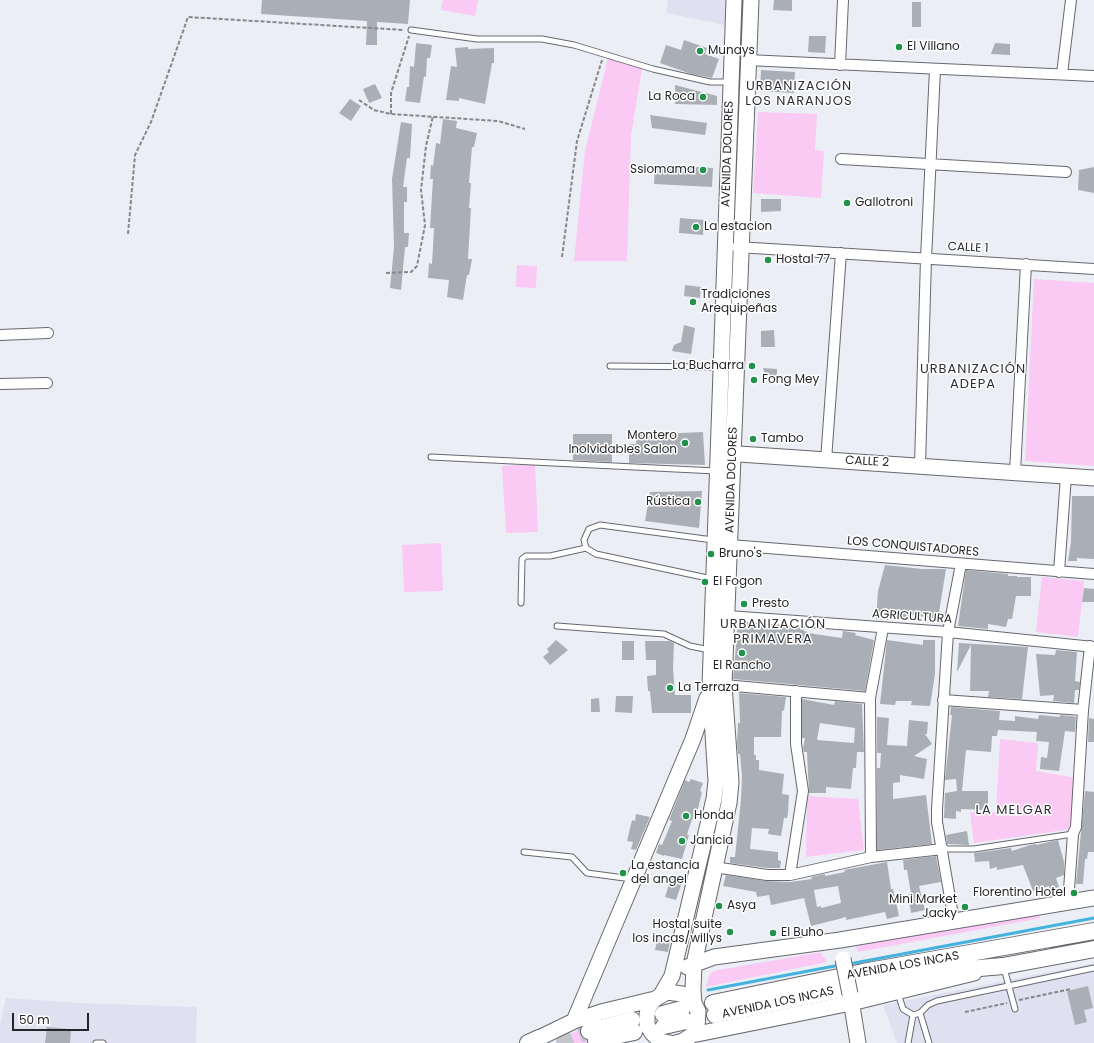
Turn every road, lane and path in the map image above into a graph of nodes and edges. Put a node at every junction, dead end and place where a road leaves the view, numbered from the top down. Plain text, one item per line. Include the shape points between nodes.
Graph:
1 (734, 0) edge
2 (751, 0) edge
3 (843, 0) edge
4 (1071, 0) edge
5 (411, 30) junction
6 (603, 53) junction
7 (747, 60) junction
8 (840, 65) junction
9 (935, 69) junction
10 (1062, 74) junction
11 (1094, 76) edge
12 (730, 82) junction
13 (360, 100) dead end
14 (391, 114) junction
15 (433, 116) junction
16 (525, 129) dead end
17 (840, 159) dead end
18 (930, 164) junction
19 (1066, 172) dead end
20 (128, 234) dead end
21 (725, 246) junction
22 (740, 247) junction
23 (841, 253) junction
24 (562, 257) dead end
25 (926, 259) junction
26 (1026, 264) junction
27 (1094, 269) edge
28 (386, 273) dead end
29 (48, 333) dead end
30 (0, 335) edge
31 (610, 366) dead end
32 (722, 367) junction
33 (46, 383) dead end
34 (0, 384) edge
35 (726, 453) junction
36 (431, 457) dead end
37 (826, 460) junction
38 (920, 465) junction
39 (718, 471) junction
40 (1016, 472) junction
41 (1066, 476) junction
42 (1094, 478) edge
43 (716, 540) junction
44 (730, 545) junction
45 (586, 548) junction
46 (961, 564) junction
47 (1059, 572) junction
48 (1094, 574) edge
49 (714, 579) junction
50 (521, 604) dead end
51 (728, 616) junction
52 (556, 626) dead end
53 (883, 628) junction
54 (948, 632) junction
55 (1092, 646) edge
56 (711, 650) junction
57 (717, 685) junction
58 (796, 691) junction
59 (870, 698) junction
60 (943, 700) junction
61 (1083, 710) junction
62 (1073, 834) junction
63 (942, 849) junction
64 (524, 852) dead end
65 (871, 857) junction
66 (714, 867) junction
67 (790, 875) junction
68 (635, 879) junction
69 (1094, 898) edge
70 (1068, 903) junction
71 (954, 921) junction
72 (1094, 931) edge
73 (840, 940) junction
74 (698, 943) junction
75 (1094, 949) edge
76 (714, 957) junction
77 (694, 964) junction
78 (1000, 966) junction
79 (1094, 968) edge
80 (672, 976) junction
81 (1009, 985) junction
82 (898, 992) junction
83 (658, 997) junction
84 (850, 998) junction
85 (1015, 1009) dead end
86 (920, 1013) junction
87 (913, 1015) junction
88 (574, 1021) junction
89 (689, 1025) edge
90 (654, 1033) edge
91 (592, 1036) tunnel mouth
92 (536, 1041) edge
93 (96, 1043) edge
94 (103, 1043) edge
95 (676, 1043) edge
96 (858, 1043) edge
97 (908, 1043) edge
98 (930, 1043) edge

1 - 12 main road, AVENIDA DOLORES
2 - 7 main road, AVENIDA DOLORES
3 - 8 street
4 - 10 street
5 - 6 lane via 477,39 542,39
5 - 14 path via 391,93
5 - 20 path via 188,17 151,122 136,155
6 - 12 lane via 653,69 710,82
6 - 24 path via 577,141
7 - 8 street
7 - 22 main road, AVENIDA DOLORES
8 - 9 street
9 - 10 street
9 - 18 street
10 - 11 street
12 - 21 main road, AVENIDA DOLORES
13 - 14 path via 374,110
14 - 15 path
15 - 16 path via 498,121
15 - 28 path via 426,146 421,190 425,225 417,266 411,272
17 - 18 street
18 - 19 street
18 - 25 street
21 - 22 street, CALLE 1
21 - 32 main road, AVENIDA DOLORES
22 - 23 street, CALLE 1
22 - 35 main road, AVENIDA DOLORES
23 - 25 street, CALLE 1
23 - 37 street
25 - 26 street, CALLE 1
25 - 38 street
26 - 27 street, CALLE 1
26 - 40 street
29 - 30 street
31 - 32 lane
32 - 35 main road, AVENIDA DOLORES
33 - 34 street
35 - 37 main road, CALLE 2
35 - 39 main road, AVENIDA DOLORES
35 - 44 main road, AVENIDA DOLORES
36 - 39 lane
37 - 38 main road, CALLE 2
38 - 40 main road, CALLE 2
39 - 43 main road, AVENIDA DOLORES
40 - 41 main road, CALLE 2
41 - 42 main road, CALLE 2
41 - 47 street
43 - 45 lane via 600,525 589,529 584,540
43 - 49 main road, AVENIDA DOLORES
44 - 46 street, LOS CONQUISTADORES
44 - 51 main road, AVENIDA DOLORES
45 - 49 lane via 596,554
45 - 50 lane via 550,556 526,556 522,559
46 - 47 street, LOS CONQUISTADORES
46 - 54 street
47 - 48 street, LOS CONQUISTADORES
49 - 56 main road, AVENIDA DOLORES
51 - 53 street, AGRICULTURA
51 - 57 main road, AVENIDA DOLORES
52 - 56 lane via 664,634 690,646
53 - 54 street, AGRICULTURA
53 - 59 street
54 - 55 street, AGRICULTURA
54 - 60 street
55 - 61 street
56 - 57 main road, AVENIDA DOLORES
57 - 58 street
57 - 66 main road, AVENIDA DOLORES via 731,782 729,803
57 - 68 main road via 704,708
57 - 80 main road, AVENIDA DOLORES via 714,799
58 - 59 street
58 - 67 street via 796,744 803,790
59 - 65 street
60 - 61 street
60 - 63 street via 937,809
61 - 62 street via 1076,827
62 - 63 lane via 974,849
62 - 70 street
63 - 65 street
63 - 71 street
64 - 68 lane via 572,857 587,873
65 - 67 street
66 - 67 street via 767,875
66 - 74 main road, AVENIDA DOLORES
68 - 88 main road
69 - 70 main road
70 - 71 main road
71 - 73 main road
72 - 78 main road, AVENIDA LOS INCAS via 857,974 714,1009 945,971
73 - 76 main road
73 - 84 main road, bridge
74 - 76 main road
74 - 77 main road, AVENIDA DOLORES
75 - 78 main road, AVENIDA LOS INCAS
76 - 77 main road
77 - 80 main road
77 - 89 main road, AVENIDA DOLORES
78 - 81 lane
78 - 82 main road, AVENIDA LOS INCAS
79 - 81 lane
80 - 83 main road, AVENIDA DOLORES
81 - 85 lane
81 - 86 lane via 937,1001
82 - 84 main road, AVENIDA LOS INCAS
82 - 87 lane via 903,1009
83 - 88 main road
83 - 89 main road via 668,992 682,994
83 - 90 main road via 650,1006 647,1015 647,1025
84 - 89 main road, AVENIDA LOS INCAS
84 - 96 main road
86 - 87 lane
86 - 98 lane
87 - 97 lane
88 - 92 main road
89 - 90 main road
89 - 95 main road, AVENIDA LOS INCAS
90 - 91 main road
93 - 94 lane

